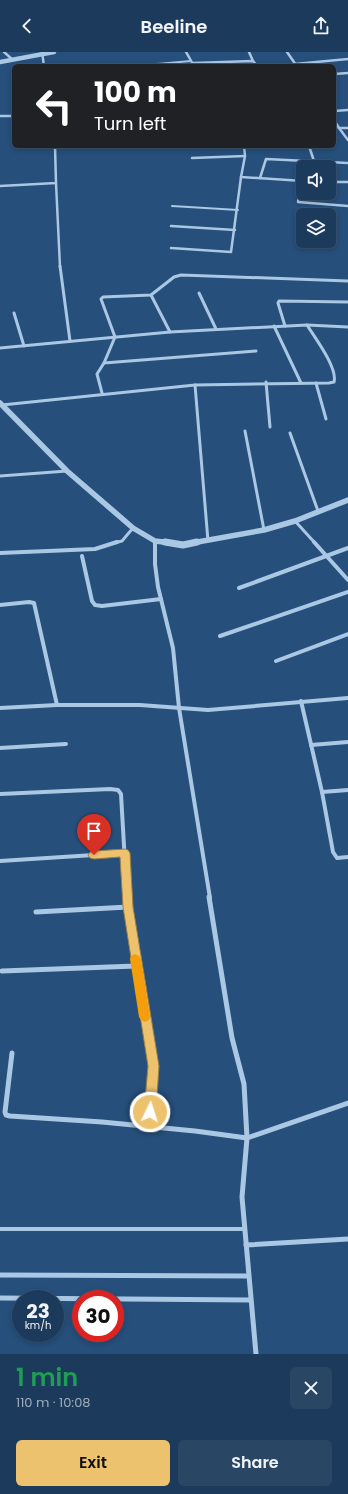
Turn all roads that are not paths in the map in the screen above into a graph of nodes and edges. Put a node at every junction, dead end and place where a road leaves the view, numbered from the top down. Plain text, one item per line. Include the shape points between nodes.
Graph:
1 (4, 52) edge
2 (54, 52) edge
3 (186, 52) edge
4 (249, 52) edge
5 (287, 52) edge
6 (42, 53) edge
7 (348, 59) edge
8 (12, 60) junction
9 (253, 61) junction
10 (0, 62) edge
11 (193, 63) edge
12 (44, 64) edge
13 (157, 64) dead end
14 (255, 64) edge
15 (295, 64) edge
16 (305, 64) edge
17 (348, 73) edge
18 (336, 74) edge
19 (348, 110) edge
20 (336, 112) edge
21 (0, 116) edge
22 (12, 116) edge
23 (336, 123) edge
24 (339, 128) junction
25 (348, 128) edge
26 (348, 140) edge
27 (55, 148) edge
28 (244, 148) edge
29 (310, 148) edge
30 (245, 156) junction
31 (192, 158) dead end
32 (296, 160) edge
33 (314, 160) edge
34 (336, 162) edge
35 (348, 163) edge
36 (241, 177) junction
37 (260, 178) junction
38 (296, 181) edge
39 (336, 182) edge
40 (348, 182) edge
41 (56, 183) junction
42 (0, 186) edge
43 (298, 200) edge
44 (172, 206) dead end
45 (348, 206) edge
46 (238, 210) junction
47 (170, 226) dead end
48 (235, 230) junction
49 (171, 248) dead end
50 (348, 280) edge
51 (200, 293) dead end
52 (151, 295) junction
53 (348, 302) edge
54 (14, 313) dead end
55 (274, 326) junction
56 (285, 326) junction
57 (307, 326) junction
58 (348, 327) edge
59 (216, 329) junction
60 (170, 332) junction
61 (115, 337) junction
62 (70, 341) junction
63 (24, 346) junction
64 (0, 348) edge
65 (256, 351) dead end
66 (104, 363) junction
67 (266, 382) junction
68 (301, 383) junction
69 (316, 383) junction
70 (195, 385) junction
71 (102, 394) junction
72 (1, 404) edge
73 (326, 419) dead end
74 (270, 428) dead end
75 (245, 431) dead end
76 (290, 434) dead end
77 (67, 471) junction
78 (0, 476) edge
79 (348, 500) edge
80 (318, 511) junction
81 (294, 521) junction
82 (133, 528) junction
83 (264, 530) junction
84 (155, 541) junction
85 (208, 541) junction
86 (348, 548) edge
87 (0, 553) edge
88 (82, 556) dead end
89 (327, 556) junction
90 (348, 580) edge
91 (239, 588) dead end
92 (348, 592) edge
93 (161, 599) junction
94 (0, 605) edge
95 (348, 634) edge
96 (220, 636) dead end
97 (276, 661) dead end
98 (348, 698) edge
99 (301, 701) junction
100 (57, 705) junction
101 (0, 708) edge
102 (179, 708) junction
103 (348, 742) edge
104 (66, 744) dead end
105 (311, 745) junction
106 (0, 748) edge
107 (348, 790) edge
108 (322, 792) junction
109 (0, 794) edge
110 (125, 853) junction
111 (348, 857) edge
112 (0, 861) edge
113 (128, 907) junction
114 (36, 912) dead end
115 (136, 966) junction
116 (2, 971) dead end
117 (12, 1053) dead end
118 (348, 1104) edge
119 (149, 1127) junction
120 (247, 1138) junction
121 (0, 1229) edge
122 (244, 1229) junction
123 (348, 1239) edge
124 (246, 1246) junction
125 (0, 1275) edge
126 (248, 1276) junction
127 (0, 1298) edge
128 (250, 1300) junction
129 (256, 1354) edge

1 - 8 street
2 - 6 street
3 - 11 street
4 - 9 street
5 - 15 street
6 - 8 street
6 - 12 street
7 - 16 street
8 - 10 street
9 - 11 street
9 - 14 street
11 - 13 lane
17 - 18 street
19 - 20 street
21 - 22 street
23 - 24 street
24 - 25 street
24 - 26 street
27 - 41 street
28 - 30 street
29 - 33 street
30 - 31 street
30 - 36 street
32 - 37 street via 266,159
34 - 35 street
36 - 37 street
36 - 46 street
37 - 38 street
39 - 40 street
41 - 42 street
41 - 62 street via 60,273
43 - 45 street via 298,202
44 - 46 lane
46 - 48 street
47 - 48 street
48 - 49 street via 231,252
50 - 52 street via 177,275
51 - 59 street
52 - 60 street
52 - 61 street via 106,296 101,299
53 - 56 street via 279,301
54 - 63 street
55 - 56 street
55 - 59 street
55 - 68 street
56 - 57 street
57 - 58 street
57 - 69 street via 330,363 335,378 334,382
59 - 60 street
60 - 61 street
61 - 62 street
61 - 66 street
62 - 63 street
63 - 64 street
65 - 66 street
66 - 71 street via 97,374
67 - 68 street
67 - 70 street
67 - 74 street
68 - 69 street
69 - 73 street
70 - 71 street
70 - 85 street
71 - 72 street
72 - 77 street
75 - 83 street
76 - 80 street
77 - 78 street
77 - 82 street
79 - 80 street
80 - 81 street
81 - 83 street
81 - 89 street
82 - 84 street
82 - 87 street via 122,541 95,549
83 - 85 street
84 - 85 street via 183,545
84 - 93 street via 155,564
86 - 89 street
88 - 93 street via 95,605
89 - 90 street
89 - 91 street
92 - 96 street
93 - 102 street via 173,648
94 - 100 street via 34,603
95 - 97 street
98 - 99 street
99 - 102 street via 208,710
99 - 105 street
100 - 101 street
100 - 102 street via 140,705
102 - 120 street via 232,1038 244,1084
103 - 105 street
104 - 106 street
105 - 108 street
107 - 108 street
108 - 111 street via 333,852 337,858
109 - 110 street via 118,790 121,794
110 - 112 street
110 - 113 street
113 - 114 street
113 - 115 street
115 - 116 street
115 - 119 street via 153,1066
117 - 119 street via 6,1115
118 - 120 street
119 - 120 street
120 - 122 street via 242,1197
121 - 122 lane
122 - 124 street
123 - 124 street
124 - 126 street
125 - 126 street
126 - 128 street
127 - 128 street
128 - 129 street

